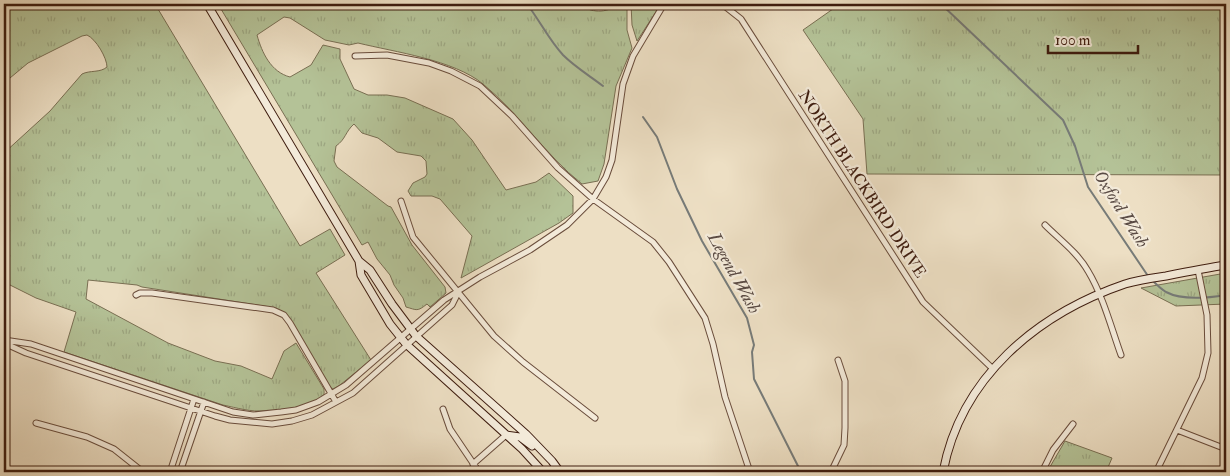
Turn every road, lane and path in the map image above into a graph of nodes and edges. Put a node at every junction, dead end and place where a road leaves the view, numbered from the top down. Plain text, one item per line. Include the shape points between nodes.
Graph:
1 (207, 4) edge
2 (664, 4) edge
3 (722, 4) edge
4 (355, 56) dead end
5 (593, 199) junction
6 (401, 201) dead end
7 (1045, 225) dead end
8 (359, 261) junction
9 (1226, 265) edge
10 (1198, 270) junction
11 (458, 293) junction
12 (1100, 294) junction
13 (136, 295) dead end
14 (411, 329) junction
15 (416, 336) junction
16 (401, 337) junction
17 (4, 341) edge
18 (406, 344) junction
19 (1121, 355) dead end
20 (838, 360) dead end
21 (993, 369) junction
22 (330, 394) junction
23 (194, 399) junction
24 (204, 402) junction
25 (336, 402) junction
26 (191, 408) junction
27 (443, 409) dead end
28 (201, 411) junction
29 (595, 418) dead end
30 (36, 423) dead end
31 (1072, 424) dead end
32 (1177, 430) junction
33 (506, 435) junction
34 (1226, 449) edge
35 (552, 461) junction
36 (473, 464) junction
37 (142, 472) edge
38 (170, 472) edge
39 (180, 472) edge
40 (479, 472) edge
41 (543, 472) edge
42 (560, 472) edge
43 (750, 472) edge
44 (831, 472) edge
45 (943, 472) edge
46 (1042, 472) edge
47 (1156, 472) edge

1 - 8 street
2 - 5 street via 633,56 626,75 612,160
3 - 21 street, NORTH BLACKBIRD DRIVE via 741,19 923,302
4 - 5 street via 388,55 429,63 480,86 512,116 558,168
5 - 11 street via 568,225
5 - 43 street via 653,242 705,318 725,397
6 - 11 street via 413,236
7 - 12 street via 1088,269
8 - 14 street via 370,270
8 - 16 street via 361,275
9 - 10 street
10 - 12 street via 1150,278
10 - 32 street via 1208,316 1208,353 1202,378
11 - 14 street via 444,300
11 - 15 street via 452,305
11 - 29 street via 494,336
12 - 19 street
12 - 21 street via 1047,321 1018,343
13 - 22 street via 152,293 273,310 284,316
14 - 15 street
14 - 16 street
15 - 18 street
15 - 35 street
16 - 18 street
16 - 22 street
17 - 23 street via 31,344
17 - 26 street via 26,353
18 - 25 street via 353,393
18 - 33 street
20 - 44 street via 845,380 845,436 842,452
21 - 45 street via 958,422
22 - 24 street via 296,410 247,415
22 - 25 street
23 - 24 street
23 - 26 street
24 - 28 street
25 - 28 street via 312,415 272,424 230,420
26 - 28 street
26 - 38 street
27 - 36 street via 450,429
28 - 39 street
30 - 37 street via 114,449
31 - 46 street
32 - 34 street
32 - 47 street
33 - 35 street via 520,437
33 - 36 street
33 - 41 street
35 - 42 street
36 - 40 street

